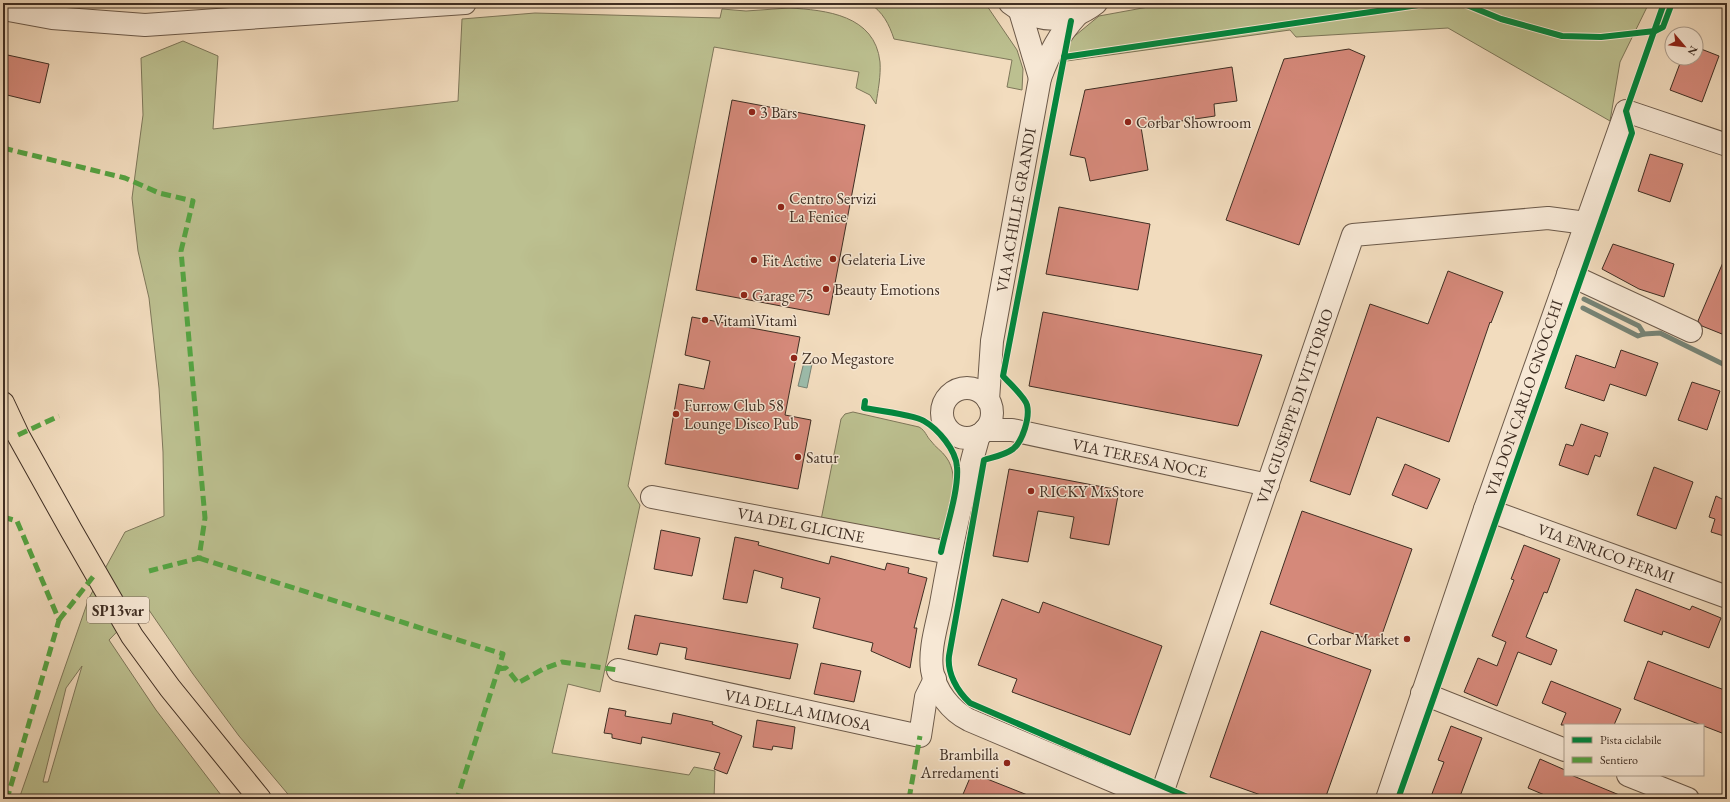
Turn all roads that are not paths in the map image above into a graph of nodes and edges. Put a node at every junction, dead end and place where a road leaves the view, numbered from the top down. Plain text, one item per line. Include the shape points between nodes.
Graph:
1 (465, 3) edge
2 (1096, 3) edge
3 (1015, 7) edge
4 (3, 8) edge
5 (1077, 15) junction
6 (1040, 78) junction
7 (1727, 145) edge
8 (1586, 223) junction
9 (1568, 274) junction
10 (1691, 331) dead end
11 (992, 341) junction
12 (958, 390) junction
13 (3, 402) edge
14 (989, 403) junction
15 (1012, 430) junction
16 (982, 432) junction
17 (952, 433) junction
18 (966, 480) junction
19 (1268, 485) junction
20 (652, 497) dead end
21 (1485, 509) junction
22 (950, 553) junction
23 (1727, 598) edge
24 (618, 670) dead end
25 (935, 679) junction
26 (1422, 693) junction
27 (1564, 750) edge
28 (1630, 776) edge
29 (260, 799) edge
30 (1156, 799) edge
31 (1160, 799) edge
32 (1387, 799) edge
33 (1688, 799) edge

1 - 4 street via 145,25 52,18
2 - 5 street
3 - 5 street via 1039,18 1058,19
3 - 6 street, VIA ACHILLE GRANDI
5 - 6 street, VIA ACHILLE GRANDI via 1056,41
6 - 11 street, VIA ACHILLE GRANDI
7 - 8 street, VIA DON CARLO GNOCCHI via 1626,111
8 - 9 street, VIA DON CARLO GNOCCHI
8 - 19 street, VIA GIUSEPPE DI VITTORIO via 1548,218 1353,234
9 - 10 street
9 - 21 street, VIA DON CARLO GNOCCHI
11 - 12 street via 984,360
11 - 14 street
12 - 14 street via 975,389
12 - 17 street via 948,396 942,410 945,425
13 - 29 main road, SP13var via 18,435 132,636 170,688
14 - 15 street via 999,421
14 - 16 street via 991,419
15 - 16 street, VIA TERESA NOCE
15 - 19 street, VIA TERESA NOCE
16 - 17 street via 964,438
16 - 18 street
17 - 18 street via 962,458
18 - 22 street
19 - 31 street, VIA GIUSEPPE DI VITTORIO
20 - 22 street, VIA DEL GLICINE
21 - 23 street, VIA ENRICO FERMI
21 - 26 street, VIA DON CARLO GNOCCHI
22 - 25 street via 934,640 932,662
24 - 25 street, VIA DELLA MIMOSA via 920,736 926,697
25 - 30 street via 949,705 969,720
26 - 27 street
26 - 32 street, VIA DON CARLO GNOCCHI
28 - 33 street

